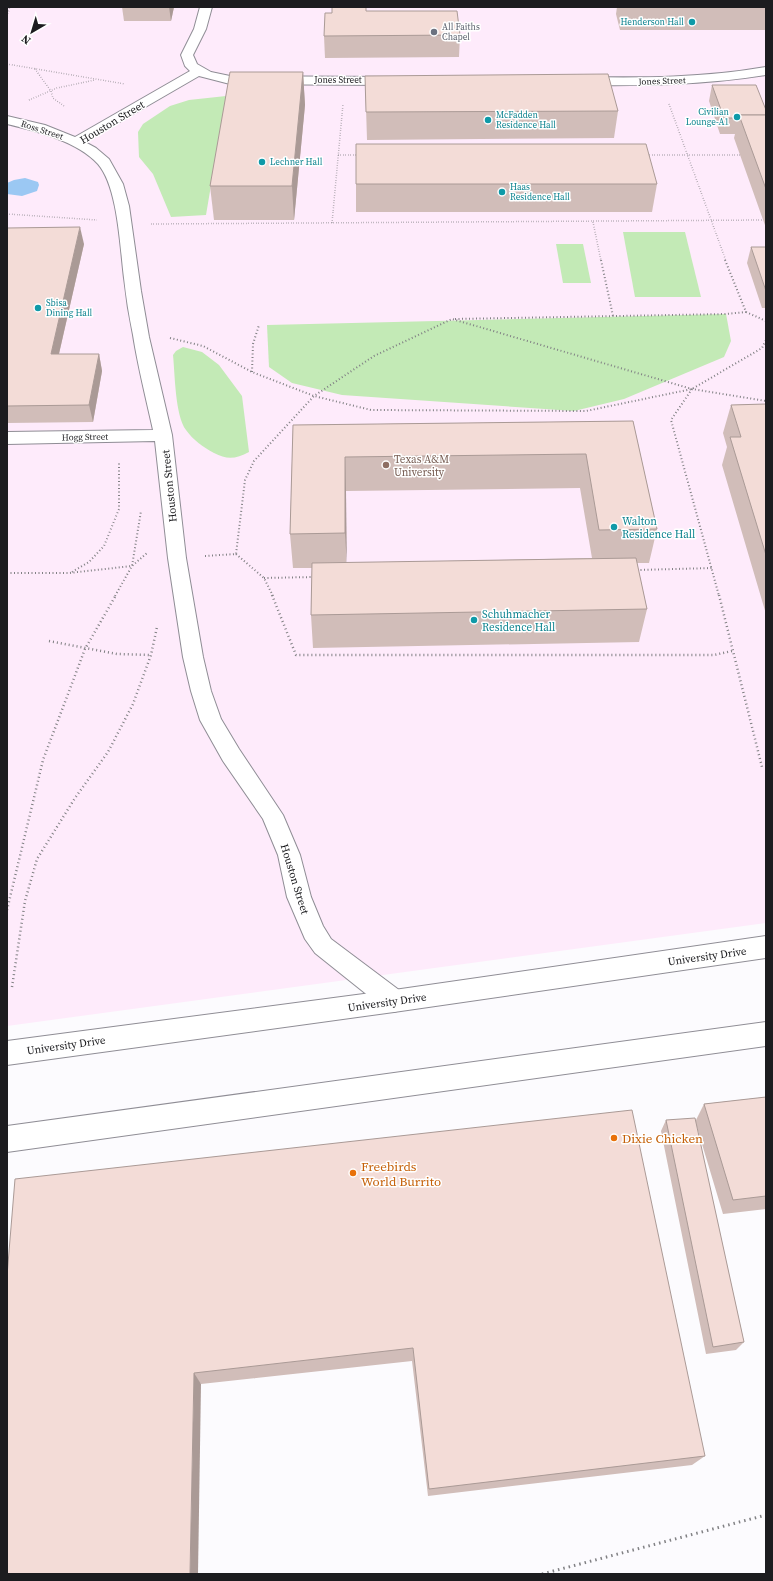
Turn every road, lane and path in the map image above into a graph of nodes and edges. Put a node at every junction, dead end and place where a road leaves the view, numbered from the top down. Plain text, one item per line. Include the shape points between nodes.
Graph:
1 (10, 7) edge
2 (206, 7) edge
3 (7, 16) edge
4 (7, 64) edge
5 (35, 69) junction
6 (766, 70) edge
7 (199, 71) junction
8 (98, 79) junction
9 (345, 80) junction
10 (408, 81) edge
11 (566, 81) edge
12 (661, 82) junction
13 (126, 84) dead end
14 (51, 91) junction
15 (25, 102) dead end
16 (64, 106) dead end
17 (7, 120) edge
18 (76, 142) junction
19 (338, 155) junction
20 (362, 155) edge
21 (640, 155) edge
22 (688, 155) junction
23 (740, 155) dead end
24 (7, 214) edge
25 (100, 220) dead end
26 (147, 220) dead end
27 (763, 220) dead end
28 (711, 221) junction
29 (593, 222) junction
30 (332, 223) junction
31 (746, 312) junction
32 (613, 316) junction
33 (452, 319) junction
34 (766, 321) edge
35 (259, 324) dead end
36 (165, 337) dead end
37 (766, 340) edge
38 (252, 372) junction
39 (692, 389) junction
40 (314, 396) junction
41 (766, 401) edge
42 (163, 435) junction
43 (7, 438) edge
44 (118, 459) dead end
45 (236, 554) junction
46 (203, 556) dead end
47 (712, 568) junction
48 (634, 570) edge
49 (7, 573) edge
50 (69, 573) junction
51 (319, 577) edge
52 (264, 578) junction
53 (158, 620) dead end
54 (49, 641) dead end
55 (84, 649) junction
56 (732, 651) junction
57 (151, 655) junction
58 (762, 768) dead end
59 (7, 910) edge
60 (766, 947) edge
61 (12, 987) dead end
62 (394, 1001) junction
63 (766, 1034) edge
64 (7, 1052) edge
65 (7, 1139) edge
66 (766, 1515) edge
67 (542, 1574) edge

1 - 3 path
2 - 7 street via 200,29 187,55 191,66
4 - 5 path
5 - 8 path
5 - 14 path
6 - 12 street, Jones Street via 744,75
7 - 9 street, Jones Street via 218,78 245,81
7 - 18 street, Houston Street
8 - 13 path
8 - 14 path
9 - 10 street, Jones Street
9 - 19 path
11 - 12 street, Jones Street
12 - 22 path
14 - 15 path
14 - 16 path via 53,98
17 - 18 street, Ross Street via 40,128
18 - 42 street, Houston Street via 104,162 116,184 122,206 140,330
19 - 20 path
19 - 30 path
21 - 22 path
22 - 23 path
22 - 28 path
24 - 25 path
26 - 30 path via 151,224
27 - 28 path
28 - 29 path
28 - 31 path
29 - 30 path
29 - 32 path
31 - 32 path
31 - 34 path
32 - 33 path
33 - 39 path
33 - 40 path via 374,356
35 - 38 path via 253,344
36 - 38 path via 202,346
37 - 39 path via 762,348
38 - 40 path
39 - 40 path via 586,411 372,410
39 - 41 path
39 - 47 path via 671,420
40 - 45 path via 254,461 245,480
42 - 43 street, Hogg Street
42 - 62 street, Houston Street via 177,558 193,657 211,720 231,755 272,815 289,855 299,897 313,932 323,946
44 - 50 path via 118,509 104,546 89,562
45 - 46 path
45 - 52 path
47 - 48 path
47 - 56 path
49 - 50 path
50 - 55 path via 132,566
51 - 52 path
52 - 56 path via 296,655 714,655
53 - 57 path
54 - 55 path
55 - 57 path
55 - 59 path via 43,760
56 - 58 path
57 - 61 path via 133,704 108,752 75,798 38,859 25,901
60 - 62 street, University Drive
62 - 64 street, University Drive
63 - 65 street
66 - 67 path

